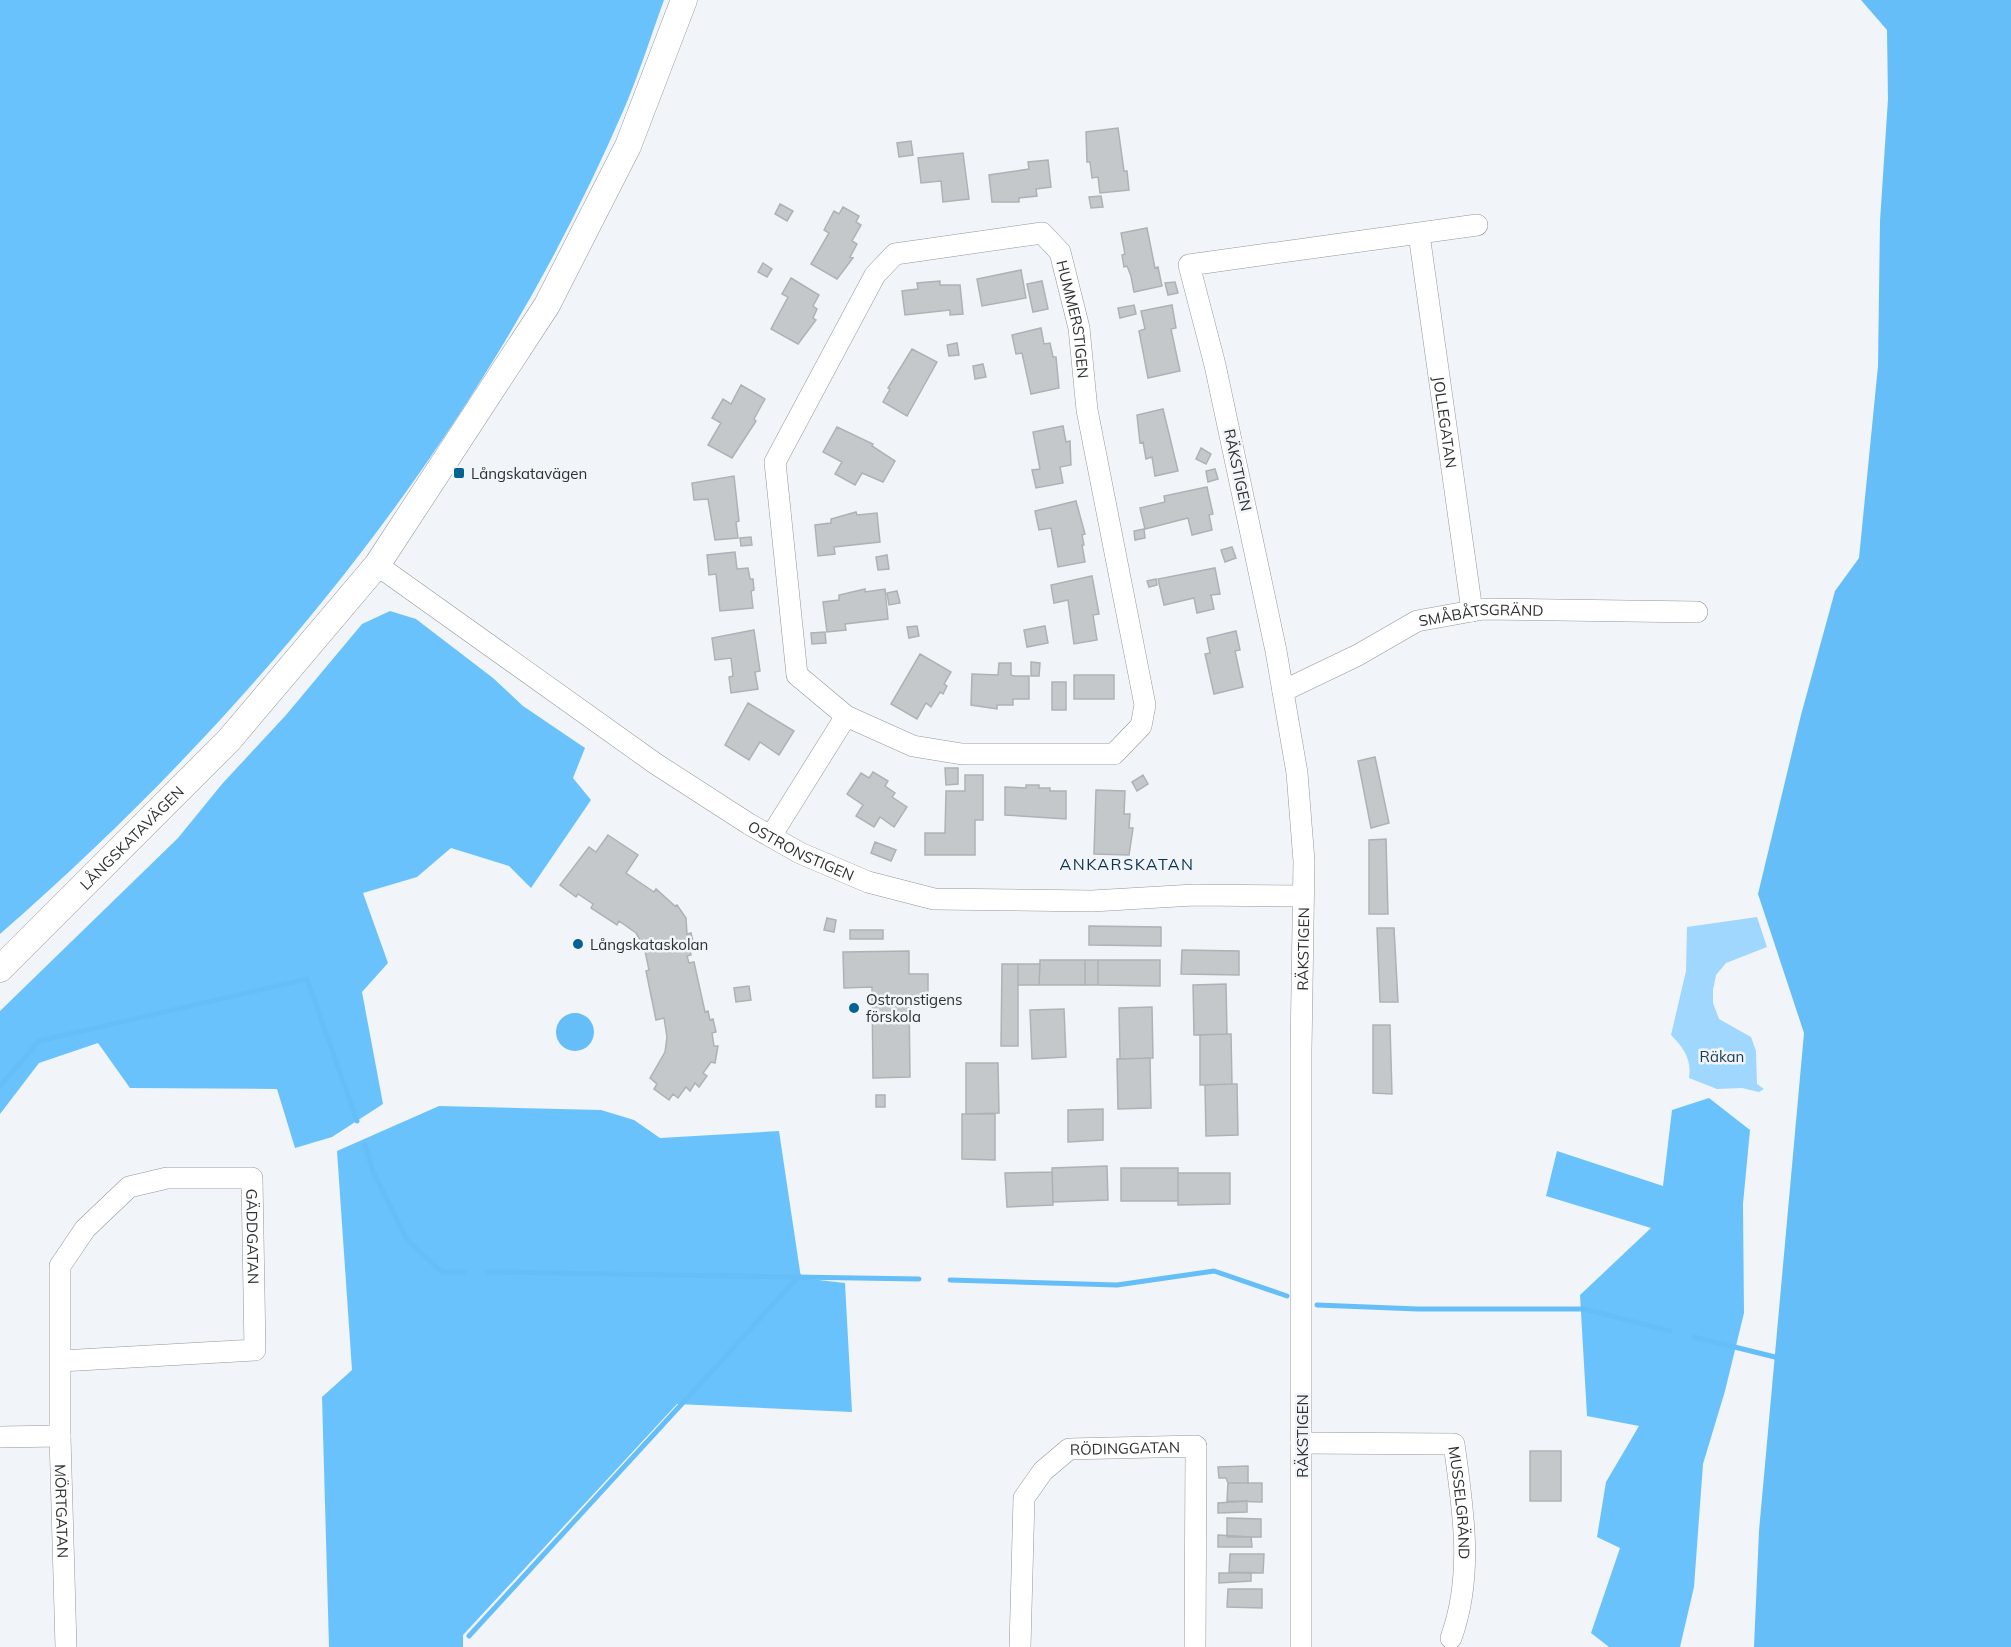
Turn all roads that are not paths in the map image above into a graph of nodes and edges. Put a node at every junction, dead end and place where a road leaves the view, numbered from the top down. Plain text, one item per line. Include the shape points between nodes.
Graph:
1 (684, 0) edge
2 (1477, 225) dead end
3 (1419, 234) junction
4 (377, 565) junction
5 (1472, 611) junction
6 (1697, 612) dead end
7 (1283, 691) junction
8 (846, 716) junction
9 (771, 836) junction
10 (1303, 896) junction
11 (0, 969) edge
12 (61, 1361) junction
13 (60, 1436) junction
14 (0, 1437) edge
15 (1302, 1443) junction
16 (1451, 1638) dead end
17 (66, 1647) edge
18 (1020, 1647) edge
19 (1195, 1647) edge
20 (1301, 1647) edge

1 - 4 street, LÅNGSKATAVÄGEN via 627,146 547,305
2 - 3 street
3 - 5 street, JOLLEGATAN
3 - 7 street, RÄKSTIGEN via 1189,265 1217,372
4 - 9 street, OSTRONSTIGEN via 656,764
4 - 11 street, LÅNGSKATAVÄGEN via 229,740
5 - 6 street, SMÅBÅTSGRÄND
5 - 7 street, SMÅBÅTSGRÄND via 1418,621
7 - 10 street, RÄKSTIGEN via 1297,773
8 - 8 street, HUMMERSTIGEN via 797,675 775,462 875,275 895,254 1041,233 1060,252 1079,328 1087,410 1137,652 1145,705 1141,726 1114,754 962,754 913,746
8 - 9 street
9 - 10 street, OSTRONSTIGEN via 868,882 934,899 1092,901 1194,895
10 - 15 street, RÄKSTIGEN
12 - 12 street, GÄDDGATAN via 60,1266 85,1229 129,1187 167,1178 252,1178 255,1350
12 - 13 street, GÄDDGATAN
13 - 14 street
13 - 17 street, MÖRTGATAN
15 - 16 street, MUSSELGRÄND via 1454,1444 1466,1526 1461,1609
15 - 20 street, RÄKSTIGEN
18 - 19 street, RÖDINGGATAN via 1024,1498 1043,1471 1070,1449 1196,1446

